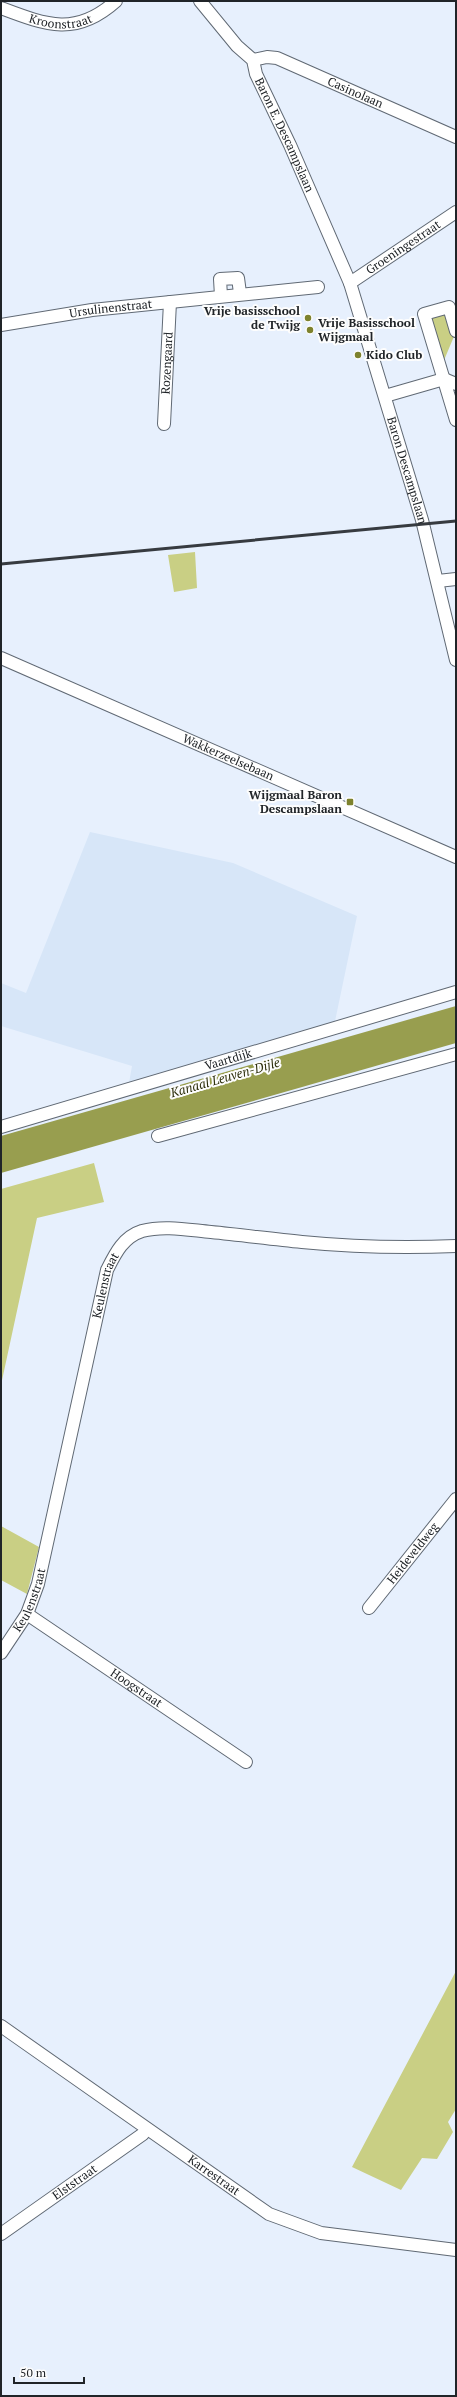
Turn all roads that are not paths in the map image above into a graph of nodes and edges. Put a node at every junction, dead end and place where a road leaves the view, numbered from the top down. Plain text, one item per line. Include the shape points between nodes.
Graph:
1 (116, 1) edge
2 (200, 1) edge
3 (1, 8) edge
4 (253, 60) junction
5 (456, 137) edge
6 (456, 212) edge
7 (350, 283) junction
8 (318, 286) dead end
9 (240, 293) junction
10 (221, 296) junction
11 (170, 302) junction
12 (1, 324) edge
13 (456, 327) edge
14 (444, 379) junction
15 (456, 384) edge
16 (385, 396) junction
17 (456, 420) edge
18 (164, 424) dead end
19 (456, 579) edge
20 (438, 581) junction
21 (1, 658) edge
22 (456, 660) edge
23 (456, 857) edge
24 (456, 992) edge
25 (456, 1054) edge
26 (1, 1127) edge
27 (158, 1136) dead end
28 (456, 1246) edge
29 (456, 1499) edge
30 (369, 1608) dead end
31 (26, 1614) junction
32 (1, 1653) edge
33 (246, 1762) dead end
34 (1, 2026) edge
35 (146, 2129) junction
36 (1, 2234) edge
37 (456, 2250) edge

1 - 3 street, Kroonstraat via 98,16 82,23 61,25 41,23
2 - 4 street via 237,46
4 - 5 street, Casinolaan via 277,58
4 - 7 street, Baron E. Descampslaan via 256,74
6 - 7 street, Groeningestraat
7 - 16 street, Baron Descampslaan
8 - 9 street, Ursulinenstraat
9 - 10 street, Ursulinenstraat
9 - 10 street via 238,278 220,279
10 - 11 street, Ursulinenstraat
11 - 12 street, Ursulinenstraat via 92,310
11 - 18 street, Rozengaard
13 - 14 street via 450,307 424,314
14 - 15 street
14 - 16 street
14 - 17 street
16 - 20 street, Baron Descampslaan
19 - 20 street
20 - 22 street, Baron Descampslaan
21 - 23 street, Wakkerzeelsebaan
24 - 26 street, Vaartdijk
25 - 27 street
28 - 31 street, Keulenstraat via 379,1247 154,1228 140,1232 125,1241 115,1252 108,1270 38,1584
29 - 30 street, Heideveldweg
31 - 32 street, Keulenstraat
31 - 33 street, Hoogstraat
34 - 35 street, Karrestraat
35 - 36 street, Elststraat via 143,2134
35 - 37 street, Karrestraat via 257,2207 288,2223 335,2236

